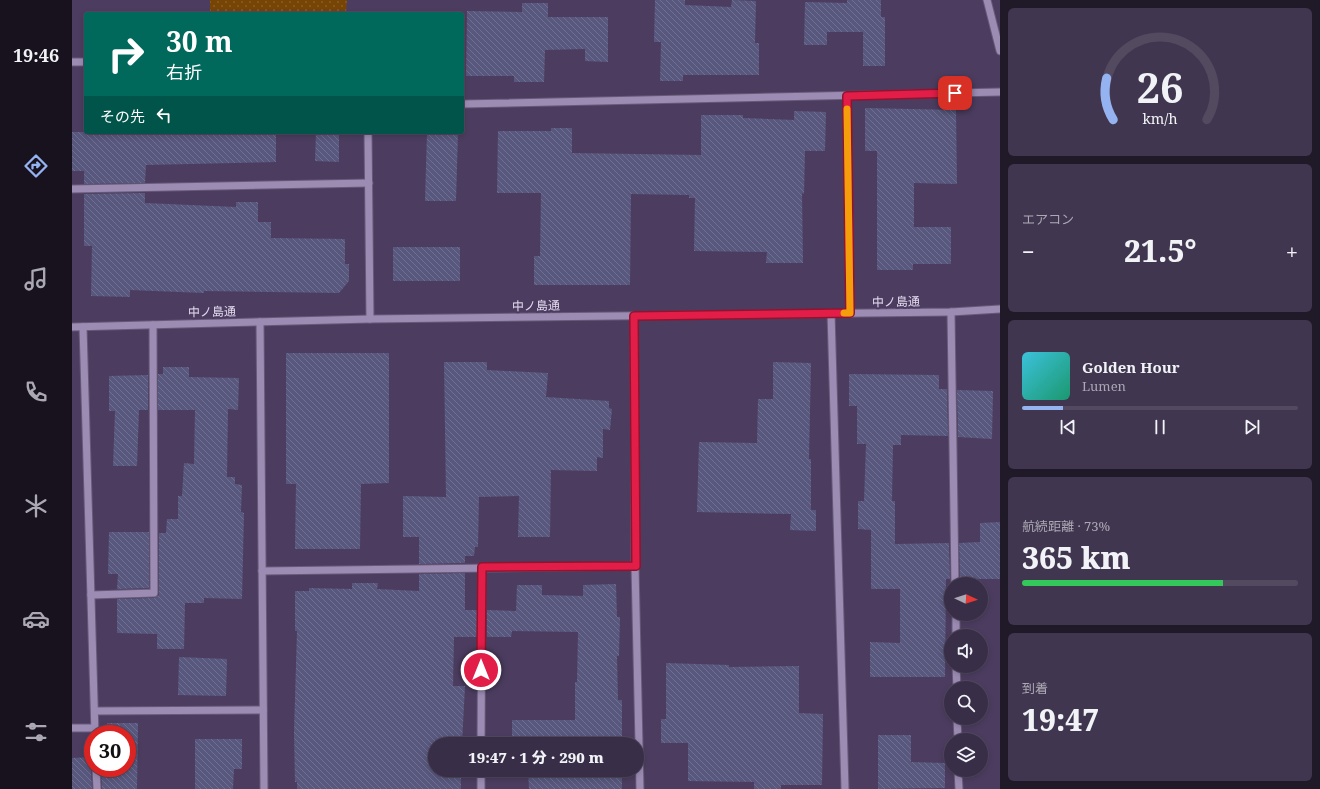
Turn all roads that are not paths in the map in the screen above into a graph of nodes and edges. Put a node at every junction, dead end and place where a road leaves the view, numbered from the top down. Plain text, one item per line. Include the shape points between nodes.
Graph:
1 (987, 0) edge
2 (1000, 51) edge
3 (72, 62) edge
4 (84, 62) edge
5 (1000, 92) edge
6 (847, 96) junction
7 (464, 104) edge
8 (368, 134) edge
9 (369, 183) junction
10 (72, 189) edge
11 (1000, 309) edge
12 (950, 312) junction
13 (830, 313) junction
14 (850, 313) junction
15 (634, 316) junction
16 (370, 319) junction
17 (260, 322) junction
18 (153, 325) junction
19 (72, 326) edge
20 (83, 327) junction
21 (636, 566) junction
22 (482, 567) junction
23 (262, 571) junction
24 (955, 577) edge
25 (91, 595) junction
26 (263, 710) junction
27 (95, 711) junction
28 (95, 725) edge
29 (72, 728) edge
30 (84, 730) edge
31 (481, 737) edge
32 (96, 777) edge
33 (481, 777) edge
34 (958, 777) edge
35 (97, 789) edge
36 (264, 789) edge
37 (480, 789) edge
38 (640, 789) edge
39 (845, 789) edge
40 (958, 789) edge

1 - 2 street
3 - 4 street
5 - 6 street
6 - 7 street
6 - 14 street
8 - 9 street
9 - 10 street
9 - 16 street
11 - 12 street, 中ノ島通
12 - 14 street, 中ノ島通
12 - 24 street
13 - 14 street, 中ノ島通
13 - 15 street, 中ノ島通
13 - 39 street
15 - 16 street, 中ノ島通
15 - 21 street
16 - 17 street, 中ノ島通
17 - 18 street, 中ノ島通
17 - 23 street
18 - 20 street, 中ノ島通
18 - 25 street via 154,594
19 - 20 street, 中ノ島通
20 - 25 street
21 - 22 street
21 - 38 street
22 - 23 street
22 - 31 street
23 - 26 street
25 - 27 street
26 - 27 street
26 - 36 street
27 - 28 street
29 - 30 street
32 - 35 street
33 - 37 street
34 - 40 street

